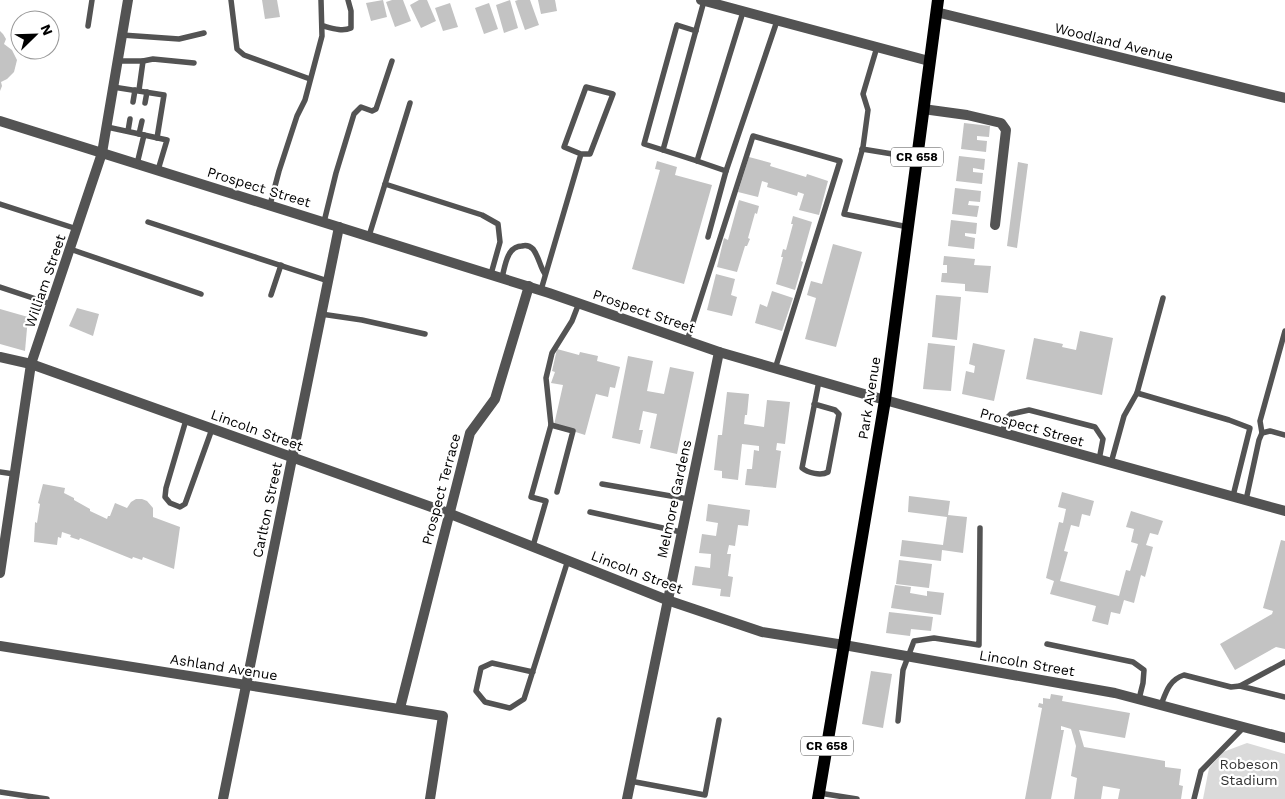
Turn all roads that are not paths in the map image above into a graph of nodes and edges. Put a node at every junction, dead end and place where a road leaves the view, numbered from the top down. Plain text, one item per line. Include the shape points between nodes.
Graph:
1 (92, 0) edge
2 (128, 0) edge
3 (231, 0) edge
4 (321, 0) edge
5 (348, 0) edge
6 (703, 0) edge
7 (937, 6) edge
8 (744, 12) junction
9 (776, 25) junction
10 (88, 26) dead end
11 (323, 26) junction
12 (696, 31) junction
13 (204, 33) dead end
14 (122, 36) junction
15 (877, 47) junction
16 (118, 61) junction
17 (143, 61) junction
18 (392, 61) dead end
19 (929, 61) junction
20 (194, 63) dead end
21 (310, 79) junction
22 (113, 87) junction
23 (137, 90) junction
24 (147, 92) junction
25 (1285, 98) edge
26 (133, 102) dead end
27 (145, 103) dead end
28 (410, 103) dead end
29 (923, 109) junction
30 (130, 119) dead end
31 (0, 121) edge
32 (142, 121) dead end
33 (107, 127) junction
34 (128, 131) junction
35 (142, 134) junction
36 (157, 138) junction
37 (862, 149) junction
38 (663, 150) junction
39 (102, 153) junction
40 (581, 154) junction
41 (917, 158) junction
42 (697, 161) junction
43 (137, 164) junction
44 (158, 170) junction
45 (726, 171) junction
46 (385, 184) junction
47 (0, 204) edge
48 (270, 205) junction
49 (148, 222) dead end
50 (324, 222) junction
51 (995, 225) dead end
52 (339, 227) junction
53 (908, 227) junction
54 (77, 229) junction
55 (369, 236) junction
56 (708, 237) dead end
57 (70, 249) junction
58 (281, 265) junction
59 (491, 274) junction
60 (546, 274) junction
61 (502, 278) junction
62 (328, 281) junction
63 (529, 286) junction
64 (0, 287) edge
65 (541, 290) junction
66 (200, 294) dead end
67 (271, 295) dead end
68 (1163, 298) dead end
69 (579, 303) junction
70 (51, 304) junction
71 (321, 314) junction
72 (1285, 331) edge
73 (425, 334) dead end
74 (687, 341) junction
75 (719, 352) junction
76 (0, 357) edge
77 (31, 364) junction
78 (776, 369) junction
79 (819, 381) junction
80 (1137, 393) junction
81 (885, 400) junction
82 (814, 404) junction
83 (186, 420) junction
84 (551, 424) junction
85 (212, 429) junction
86 (1002, 432) junction
87 (1262, 433) junction
88 (1285, 435) edge
89 (292, 457) junction
90 (1099, 460) junction
91 (1111, 463) junction
92 (0, 472) edge
93 (14, 474) junction
94 (602, 484) dead end
95 (557, 492) dead end
96 (1233, 496) junction
97 (688, 500) junction
98 (1246, 500) junction
99 (1285, 511) edge
100 (590, 512) dead end
101 (448, 513) junction
102 (980, 528) dead end
103 (681, 532) junction
104 (533, 546) junction
105 (568, 560) junction
106 (0, 573) edge
107 (667, 600) junction
108 (1047, 644) dead end
109 (844, 645) junction
110 (0, 646) edge
111 (908, 656) junction
112 (1285, 662) edge
113 (533, 672) junction
114 (246, 684) junction
115 (1240, 686) junction
116 (1285, 698) edge
117 (1139, 699) junction
118 (1161, 705) junction
119 (400, 708) junction
120 (720, 720) dead end
121 (898, 721) dead end
122 (1244, 727) junction
123 (1285, 738) edge
124 (630, 781) junction
125 (0, 792) edge
126 (818, 796) edge
127 (47, 799) edge
128 (222, 799) edge
129 (430, 799) edge
130 (627, 799) edge
131 (856, 799) edge
132 (1194, 799) edge

1 - 10 lane
2 - 14 street, William Street
3 - 21 lane via 237,49 244,55
4 - 11 lane
5 - 11 lane via 350,28 338,30
6 - 8 street
6 - 12 lane
7 - 19 main road, Park Avenue / CR 658
7 - 25 street, Woodland Avenue
8 - 9 street
8 - 42 lane
9 - 15 street
9 - 45 lane
11 - 21 lane
12 - 38 lane
12 - 38 lane via 677,25 649,125 644,144
13 - 14 lane via 179,39
14 - 16 street, William Street
15 - 19 street
15 - 37 lane via 863,94 868,110
16 - 17 lane
16 - 22 street, William Street
17 - 20 lane
17 - 23 lane
18 - 50 lane via 376,109 372,111 361,107 354,114
19 - 29 main road, Park Avenue / CR 658
21 - 48 lane
22 - 23 lane
22 - 33 street, William Street
23 - 24 lane
23 - 26 lane
24 - 27 lane
24 - 36 lane via 164,95
28 - 46 lane
29 - 41 main road, Park Avenue / CR 658
29 - 51 street via 1000,123 1006,130
30 - 34 lane
31 - 39 street, Prospect Street
32 - 35 lane
33 - 34 lane
33 - 39 street, William Street
34 - 35 lane
35 - 36 lane
35 - 43 lane
36 - 44 lane via 167,140
37 - 41 lane
37 - 53 lane via 844,214
38 - 42 lane
39 - 43 street, Prospect Street
39 - 54 street, William Street
40 - 40 lane via 590,154 613,94 586,88 564,147
40 - 60 lane
41 - 53 main road, Park Avenue / CR 658
42 - 45 lane
43 - 44 street, Prospect Street
44 - 48 street, Prospect Street
45 - 56 lane
46 - 55 lane
46 - 59 lane via 482,215 498,224 500,242
47 - 54 lane
48 - 50 street, Prospect Street
49 - 58 lane
50 - 52 street, Prospect Street
52 - 55 street, Prospect Street
52 - 62 street, Carlton Street
53 - 81 main road, Park Avenue / CR 658
54 - 57 street, William Street
55 - 59 street, Prospect Street
57 - 66 lane
57 - 70 street, William Street
58 - 62 lane
58 - 67 lane
59 - 61 street, Prospect Street
60 - 61 lane via 532,249 518,246 506,259
60 - 65 lane
61 - 63 street, Prospect Street
62 - 71 street, Carlton Street
63 - 65 street, Prospect Street
63 - 101 street, Prospect Terrace via 495,399 470,433
64 - 70 lane
65 - 69 street, Prospect Street
68 - 80 lane
69 - 74 street, Prospect Street
69 - 84 lane via 552,353 546,378
70 - 77 street, William Street
71 - 73 lane
71 - 89 street, Carlton Street
72 - 87 lane via 1260,421
74 - 75 street, Prospect Street
74 - 78 lane via 753,136 840,161
75 - 78 street, Prospect Street
75 - 97 street, Melmore Gardens
76 - 77 street, Lincoln Street
77 - 83 street, Lincoln Street
77 - 93 street, William Street
78 - 79 street, Prospect Street
79 - 81 street, Prospect Street
79 - 82 lane
80 - 91 lane via 1124,416
80 - 96 lane via 1250,428
81 - 86 street, Prospect Street
81 - 109 main road, Park Avenue / CR 658
82 - 82 lane via 802,468 824,474 828,472 838,414 835,410
83 - 85 street, Lincoln Street
83 - 85 lane via 164,497 180,507 185,504
84 - 95 lane via 574,431
84 - 104 lane via 531,497 546,501
85 - 89 street, Lincoln Street
86 - 90 street, Prospect Street
86 - 90 lane via 1011,414 1030,410 1095,427 1103,438
87 - 88 lane via 1270,431
87 - 98 lane
89 - 101 street, Lincoln Street
89 - 114 street, Carlton Street
90 - 91 street, Prospect Street
91 - 96 street, Prospect Street
92 - 93 lane
93 - 106 street, William Street
94 - 97 lane
96 - 98 street, Prospect Street
97 - 103 street, Melmore Gardens
98 - 99 street, Prospect Street
100 - 103 lane
101 - 104 street, Lincoln Street
101 - 119 street, Prospect Terrace
102 - 111 lane via 979,645 934,638 914,641
103 - 107 street, Melmore Gardens
104 - 105 street, Lincoln Street
105 - 107 street, Lincoln Street
105 - 113 lane
107 - 109 street, Lincoln Street via 762,632
107 - 124 street, Melmore Gardens
108 - 117 lane via 1134,662 1144,670
109 - 111 street, Lincoln Street
109 - 126 main road, Park Avenue / CR 658
110 - 114 street, Ashland Avenue
111 - 117 street, Lincoln Street
111 - 121 lane via 903,670
112 - 115 lane
113 - 113 lane via 524,699 510,708 485,702 476,691 481,668 492,663
114 - 119 street, Ashland Avenue
114 - 128 street, Carlton Street
115 - 116 lane
115 - 118 lane via 1231,687 1184,675 1171,683
117 - 118 street, Lincoln Street
118 - 122 street, Lincoln Street
119 - 129 street, Ashland Avenue via 443,716
120 - 124 lane via 705,795
122 - 123 street, Lincoln Street
122 - 132 lane via 1200,771
124 - 130 street, Melmore Gardens
125 - 127 lane
126 - 131 lane

